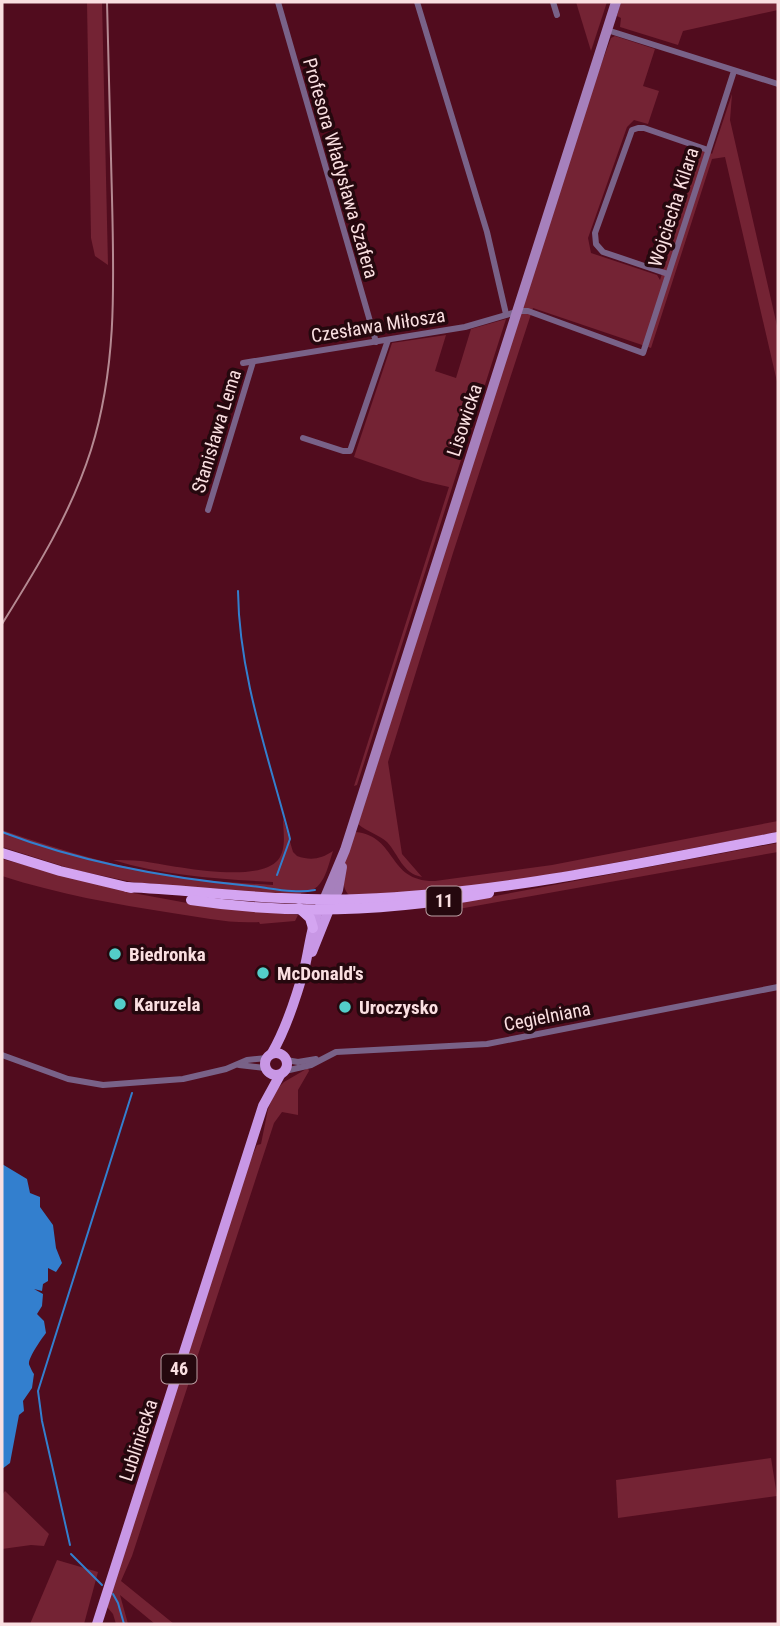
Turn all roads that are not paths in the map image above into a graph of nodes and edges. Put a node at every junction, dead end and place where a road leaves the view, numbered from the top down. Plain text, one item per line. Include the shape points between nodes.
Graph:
1 (278, 2) edge
2 (417, 2) edge
3 (553, 2) edge
4 (616, 2) edge
5 (557, 15) dead end
6 (607, 30) junction
7 (734, 71) junction
8 (778, 85) edge
9 (708, 150) junction
10 (668, 274) junction
11 (511, 313) junction
12 (388, 340) junction
13 (376, 342) junction
14 (253, 362) junction
15 (243, 363) dead end
16 (303, 438) dead end
17 (208, 510) dead end
18 (778, 837) edge
19 (2, 853) edge
20 (127, 887) junction
21 (326, 904) junction
22 (299, 908) junction
23 (313, 928) junction
24 (304, 967) junction
25 (778, 987) edge
26 (2, 1055) edge
27 (276, 1064) junction
28 (97, 1624) edge

1 - 13 street, Profesora Władysława Szafera
2 - 11 street
3 - 5 street
4 - 6 main road, Lisowicka
6 - 7 street
6 - 11 main road, Lisowicka
7 - 8 street
7 - 9 street, Wojciecha Kilara
9 - 10 street, Wojciecha Kilara
9 - 10 street via 644,128 632,130 596,233 596,244 603,252
10 - 11 street, Wojciecha Kilara via 643,353 528,312
11 - 12 street, Czesława Miłosza via 472,326
11 - 21 main road, Lisowicka via 345,850 339,887
12 - 13 street, Czesława Miłosza
12 - 16 street via 350,450
13 - 14 street, Czesława Miłosza
14 - 15 street, Czesława Miłosza
14 - 17 street, Stanisława Lema
18 - 21 highway, 11 via 558,879
19 - 20 highway, 11
20 - 21 highway, 11
20 - 22 highway, 11 via 214,903
21 - 22 highway, 11
21 - 23 main road, Lisowicka / 46
21 - 24 main road, Lisowicka / 46
22 - 23 highway
23 - 24 main road, Lisowicka / 46
24 - 27 main road, Lisowicka / 46
25 - 27 street, Cegielniana via 487,1044 350,1050 332,1053 311,1065
26 - 27 street, Cegielniana via 68,1079 103,1085 177,1080 247,1060
27 - 28 main road, Lubliniecka / 46

